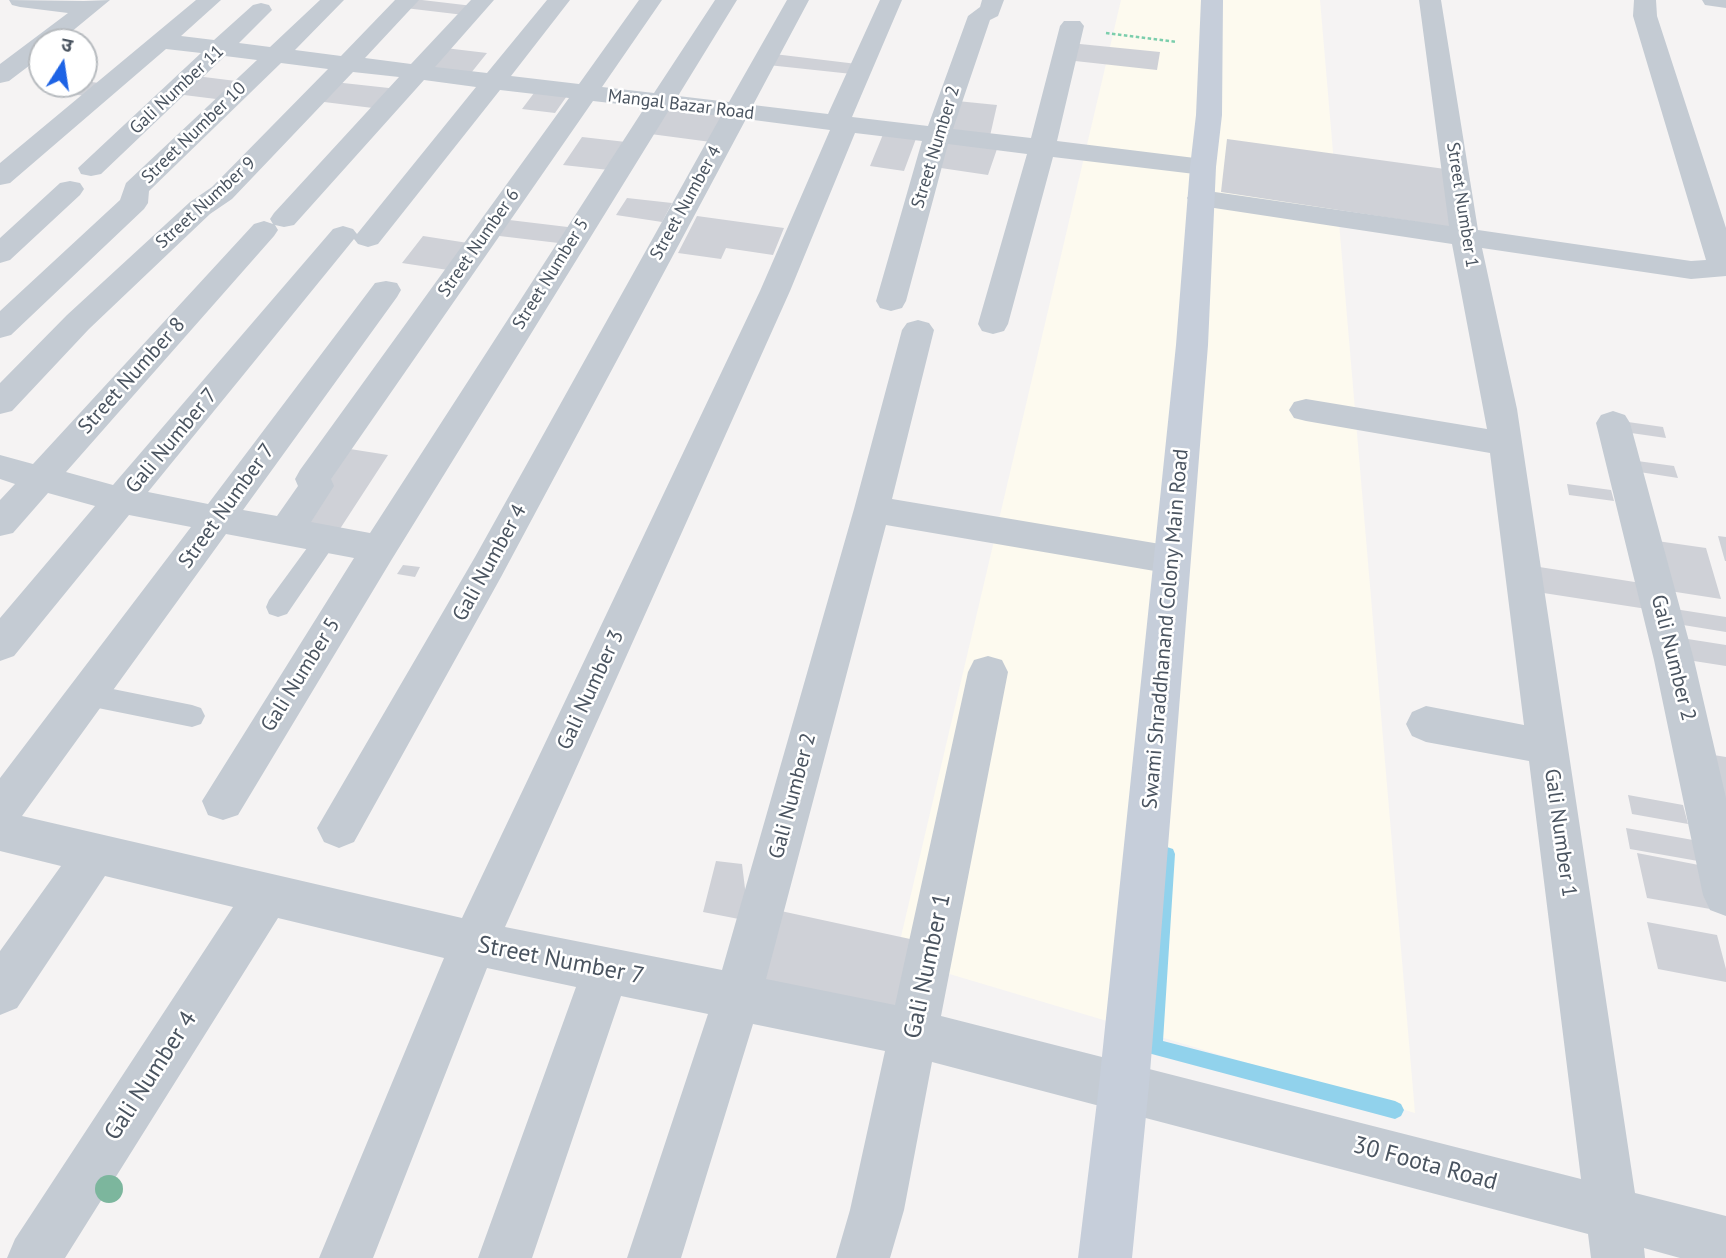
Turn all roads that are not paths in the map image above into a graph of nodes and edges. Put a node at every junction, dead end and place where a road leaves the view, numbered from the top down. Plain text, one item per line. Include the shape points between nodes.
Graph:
1 (20, 0) edge
2 (210, 0) edge
3 (334, 0) edge
4 (408, 0) edge
5 (484, 0) edge
6 (558, 0) edge
7 (651, 0) edge
8 (726, 0) edge
9 (798, 0) edge
10 (891, 0) edge
11 (993, 0) edge
12 (1212, 0) edge
13 (1430, 0) edge
14 (1645, 0) edge
15 (1713, 0) edge
16 (1726, 1) edge
17 (94, 4) edge
18 (261, 10) dead end
19 (63, 28) edge
20 (1071, 29) road end
21 (160, 41) junction
22 (222, 49) junction
23 (274, 56) junction
24 (21, 60) edge
25 (346, 64) junction
26 (98, 69) edge
27 (124, 72) junction
28 (417, 74) junction
29 (0, 76) edge
30 (492, 82) junction
31 (585, 93) junction
32 (659, 103) junction
33 (736, 112) junction
34 (841, 125) junction
35 (936, 136) junction
36 (1042, 149) junction
37 (91, 168) dead end
38 (0, 177) edge
39 (1202, 183) junction
40 (70, 189) dead end
41 (1465, 236) junction
42 (0, 254) edge
43 (386, 289) dead end
44 (636, 296) joint
45 (904, 315) joint
46 (993, 324) dead end
47 (0, 328) edge
48 (0, 404) edge
49 (1306, 410) dead end
50 (1613, 423) dead end
51 (1504, 426) junction
52 (0, 467) edge
53 (39, 478) junction
54 (123, 501) junction
55 (872, 509) junction
56 (216, 520) junction
57 (0, 523) edge
58 (285, 532) junction
59 (326, 540) junction
60 (379, 549) junction
61 (1172, 560) junction
62 (278, 607) dead end
63 (0, 645) edge
64 (988, 672) dead end
65 (88, 695) junction
66 (192, 716) dead end
67 (1426, 724) dead end
68 (1548, 747) junction
69 (223, 801) dead end
70 (0, 812) edge
71 (339, 828) dead end
72 (0, 831) edge
73 (94, 855) junction
74 (268, 893) junction
75 (1726, 895) edge
76 (474, 943) junction
77 (606, 970) junction
78 (0, 992) edge
79 (738, 996) junction
80 (914, 1033) junction
81 (1124, 1085) junction
82 (1615, 1236) edge
83 (1726, 1243) edge
84 (34, 1258) edge
85 (346, 1258) edge
86 (505, 1258) edge
87 (654, 1258) edge
88 (863, 1258) edge
89 (1105, 1258) edge

1 - 17 street
2 - 21 street
3 - 23 street, Street Number 10
4 - 25 street, Street Number 9
5 - 28 street, Street Number 8
6 - 30 street
7 - 31 street, Street Number 6
8 - 32 street, Street Number 5
9 - 33 street, Street Number 4
10 - 34 street, Gali Number 3
11 - 35 street, Street Number 2 via 990,11 980,16
12 - 39 street, Swami Shraddhanand Colony Main Road
13 - 41 street, Street Number 1
14 - 41 street, Mangal Bazar Road via 1645,16 1721,264 1717,269 1691,270
15 - 16 street
17 - 19 street
18 - 22 street, Gali Number 11
20 - 36 street
21 - 22 street, Mangal Bazar Road
21 - 27 street
22 - 23 street, Mangal Bazar Road
22 - 37 street, Gali Number 11
23 - 25 street, Mangal Bazar Road
23 - 47 street, Street Number 10 via 136,189 134,204
24 - 29 street
25 - 28 street, Mangal Bazar Road
25 - 48 street, Street Number 9 via 222,193 200,208 78,322
26 - 27 street
27 - 38 street
28 - 30 street, Mangal Bazar Road
28 - 53 street, Street Number 8
30 - 31 street, Mangal Bazar Road
30 - 54 street, Gali Number 7
31 - 32 street, Mangal Bazar Road
31 - 58 street, Street Number 6 via 312,480 317,486
32 - 33 street, Mangal Bazar Road
32 - 60 street, Street Number 5
33 - 34 street, Mangal Bazar Road
33 - 44 street, Street Number 4
34 - 35 street, Mangal Bazar Road
34 - 76 street, Gali Number 3 via 775,291
35 - 36 street, Mangal Bazar Road
35 - 45 street, Street Number 2
36 - 39 street, Mangal Bazar Road
36 - 46 street
39 - 41 street, Mangal Bazar Road
39 - 61 street, Swami Shraddhanand Colony Main Road
40 - 42 street
41 - 51 street, Street Number 1
43 - 56 street, Street Number 7
44 - 71 street, Gali Number 4
45 - 55 street, Gali Number 2
49 - 51 street
50 - 75 street, Gali Number 2 via 1675,660
51 - 68 street, Gali Number 1
52 - 53 street
53 - 54 street
53 - 57 street, Street Number 8
54 - 56 street
54 - 63 street, Gali Number 7
55 - 61 street
55 - 79 street, Gali Number 2
56 - 58 street
56 - 65 street, Street Number 7
58 - 59 street
59 - 60 street
59 - 62 lane
60 - 69 street, Gali Number 5
61 - 81 street, Swami Shraddhanand Colony Main Road
64 - 80 street, Gali Number 1
65 - 66 lane
65 - 70 street, Street Number 7
67 - 68 street
68 - 82 street, Gali Number 1
72 - 73 street, Street Number 7
73 - 74 street, Street Number 7
73 - 78 street
74 - 76 street, Street Number 7
74 - 84 street, Gali Number 4
76 - 77 street, Street Number 7
76 - 85 street, Gali Number 3
77 - 79 street, Street Number 7
77 - 86 street
79 - 80 street, Street Number 7
79 - 87 street, Gali Number 2
80 - 81 street, Street Number 7
80 - 88 street, Gali Number 1
81 - 82 street, 30 Foota Road
81 - 89 street, Swami Shraddhanand Colony Main Road
82 - 83 street, 30 Foota Road

